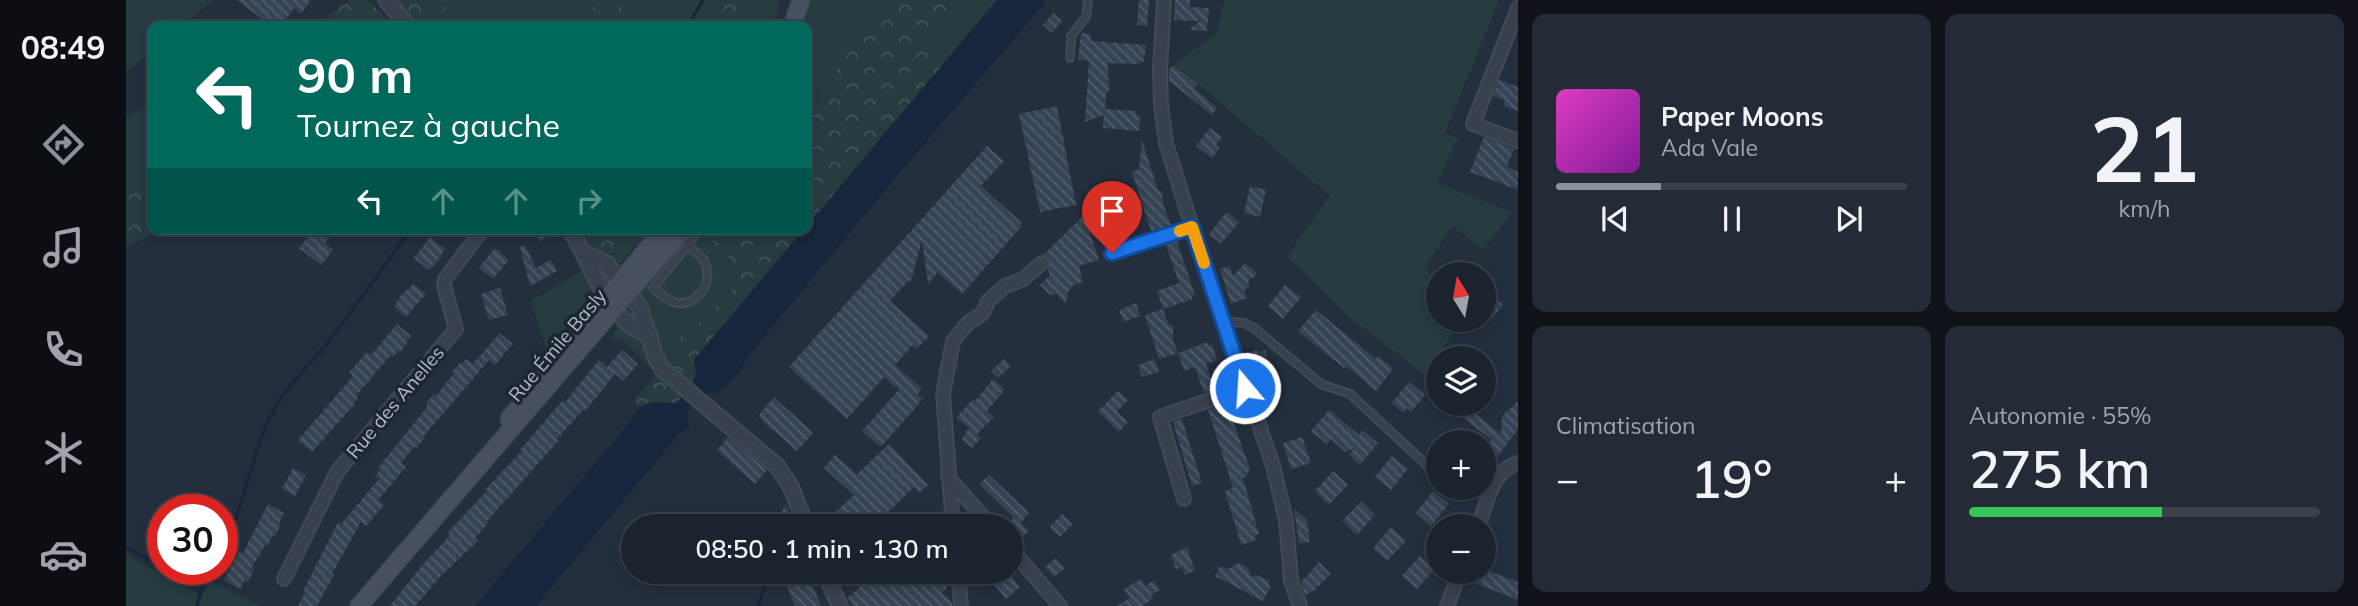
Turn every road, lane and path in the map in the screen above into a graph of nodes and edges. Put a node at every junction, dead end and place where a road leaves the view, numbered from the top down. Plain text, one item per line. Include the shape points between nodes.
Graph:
1 (386, 0) edge
2 (789, 0) edge
3 (800, 0) edge
4 (1088, 0) edge
5 (1164, 0) edge
6 (1518, 8) edge
7 (404, 21) edge
8 (791, 21) edge
9 (793, 21) edge
10 (1070, 58) dead end
11 (1518, 141) edge
12 (1192, 227) junction
13 (478, 235) edge
14 (574, 235) edge
15 (659, 235) edge
16 (665, 235) edge
17 (685, 237) edge
18 (1112, 253) dead end
19 (1042, 263) dead end
20 (618, 295) junction
21 (1223, 321) junction
22 (650, 336) junction
23 (1245, 388) junction
24 (1518, 463) edge
25 (1426, 464) edge
26 (948, 476) junction
27 (461, 486) junction
28 (1184, 499) dead end
29 (802, 514) edge
30 (952, 514) edge
31 (981, 514) edge
32 (1483, 514) edge
33 (1023, 563) edge
34 (284, 579) dead end
35 (830, 584) edge
36 (959, 584) edge
37 (1455, 584) edge
38 (359, 606) edge
39 (840, 606) edge
40 (961, 606) edge
41 (1060, 606) edge
42 (1300, 606) edge
43 (1447, 606) edge

1 - 7 street
2 - 8 main road
3 - 9 main road
4 - 10 lane via 1086,17 1071,36
5 - 12 street via 1162,120
6 - 11 street via 1473,124
12 - 18 lane
12 - 21 street
13 - 34 street, Rue des Anelles via 445,279 456,328 337,472
14 - 20 street via 584,253 606,263
15 - 20 main road, Rue Émile Basly
16 - 20 street
17 - 17 lane via 653,288 678,303 700,295 709,273
17 - 20 main road, Rue Émile Basly
19 - 26 street via 1022,280 1005,286 953,341 943,394
20 - 22 street via 639,306
20 - 22 street via 628,324
20 - 27 main road, Rue Émile Basly via 490,442
20 - 27 main road, Rue Émile Basly via 588,343
21 - 23 street
21 - 25 lane via 1254,328 1321,384 1350,394
22 - 29 street via 662,369 777,466
23 - 28 street via 1160,417
23 - 42 street via 1283,505 1291,582
24 - 32 street via 1496,478
26 - 30 street
26 - 31 street
27 - 38 main road, Rue Émile Basly
33 - 41 street
35 - 39 street
36 - 40 street
37 - 43 street

